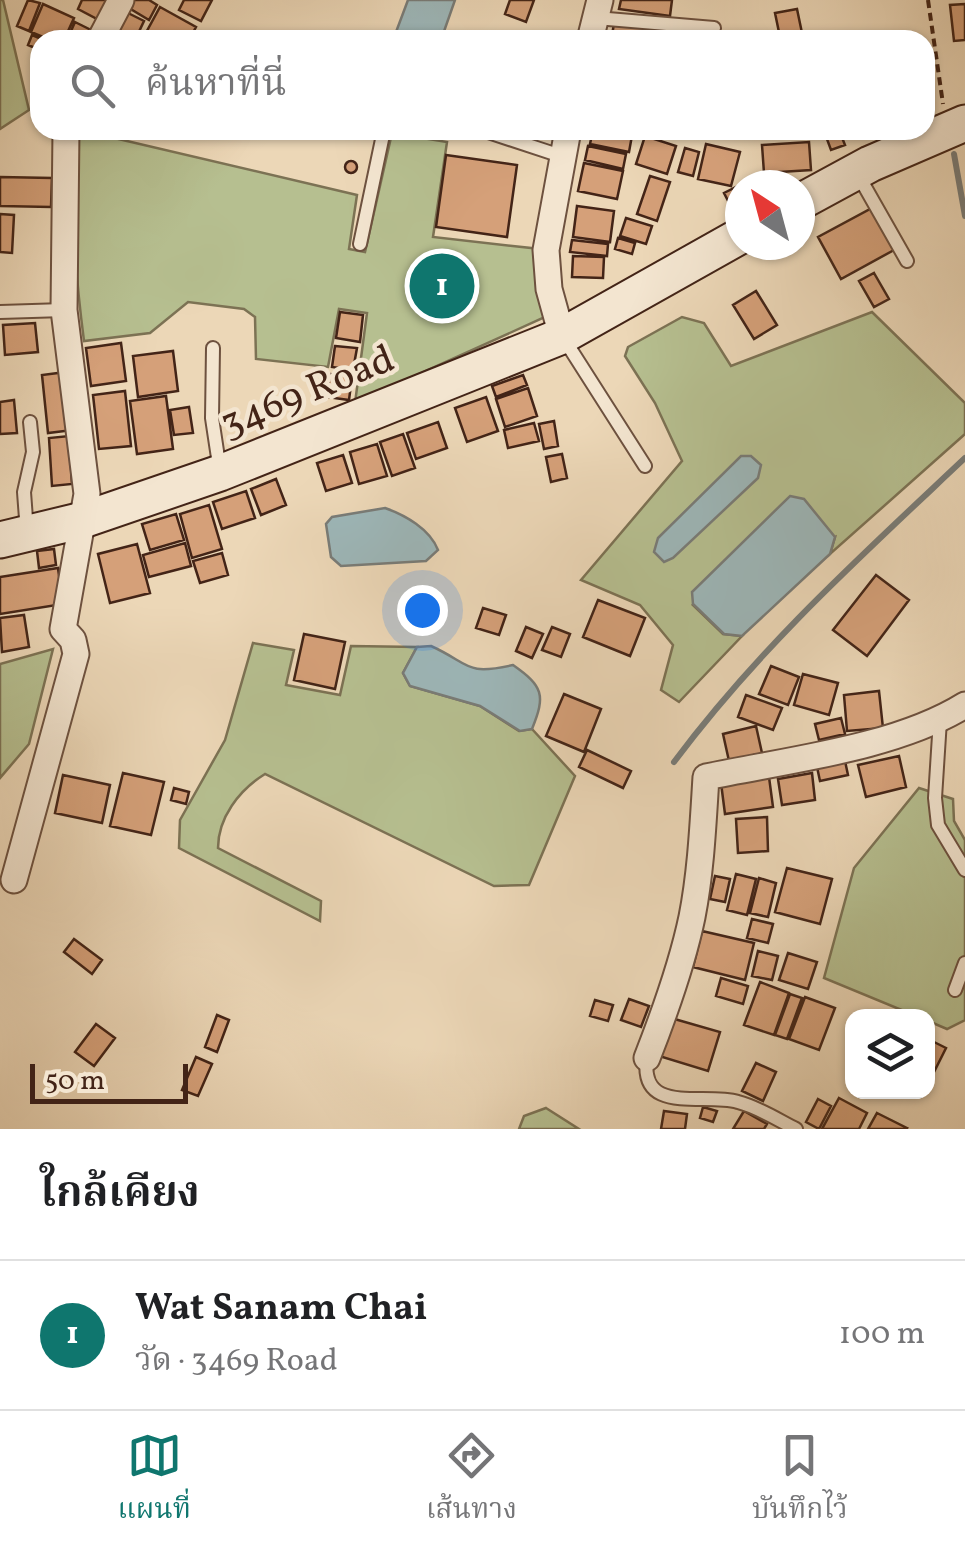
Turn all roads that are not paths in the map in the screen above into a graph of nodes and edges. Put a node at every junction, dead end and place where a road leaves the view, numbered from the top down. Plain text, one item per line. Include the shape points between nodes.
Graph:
1 (121, 0) edge
2 (595, 19) edge
3 (714, 28) dead end
4 (105, 30) edge
5 (66, 140) edge
6 (382, 140) edge
7 (513, 140) edge
8 (566, 140) edge
9 (925, 140) edge
10 (562, 156) junction
11 (856, 171) junction
12 (815, 194) edge
13 (360, 244) dead end
14 (725, 244) edge
15 (907, 261) dead end
16 (64, 310) junction
17 (0, 312) edge
18 (562, 336) junction
19 (212, 348) dead end
20 (30, 422) dead end
21 (644, 466) dead end
22 (220, 474) junction
23 (83, 520) junction
24 (14, 537) edge
25 (965, 705) edge
26 (940, 720) junction
27 (965, 870) edge
28 (14, 880) dead end
29 (965, 963) edge
30 (955, 990) dead end
31 (647, 1058) joint
32 (796, 1129) edge

1 - 4 street
2 - 3 lane
5 - 16 street
6 - 13 lane
7 - 10 lane
8 - 10 street
9 - 11 street
10 - 18 street via 546,250
11 - 12 street
11 - 15 lane
14 - 18 street, 3469 Road
16 - 17 lane
16 - 23 street via 87,494
18 - 21 lane
18 - 22 street, 3469 Road
19 - 22 lane
20 - 24 lane via 33,452
22 - 23 street, 3469 Road
23 - 24 street, 3469 Road
23 - 28 street via 64,629 76,654
25 - 26 street
26 - 27 lane via 938,825
26 - 31 street via 706,777 691,918
29 - 30 lane
31 - 32 lane via 648,1084 657,1092 742,1102

